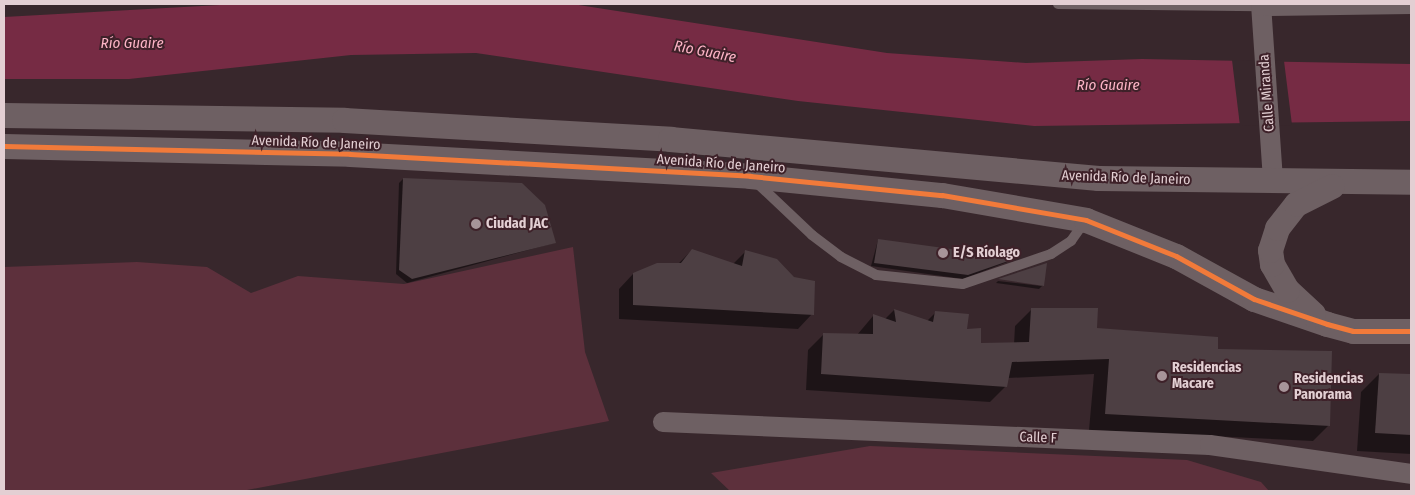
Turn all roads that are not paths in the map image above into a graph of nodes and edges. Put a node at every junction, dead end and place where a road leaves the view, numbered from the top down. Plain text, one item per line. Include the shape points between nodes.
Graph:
1 (1058, 4) edge
2 (1411, 4) edge
3 (1261, 9) edge
4 (4, 115) edge
5 (4, 146) edge
6 (750, 176) junction
7 (1273, 182) junction
8 (1411, 182) edge
9 (1339, 183) junction
10 (1086, 220) junction
11 (1270, 250) junction
12 (1327, 324) junction
13 (1411, 331) edge
14 (663, 422) dead end
15 (1411, 474) edge

1 - 3 lane
2 - 3 street
3 - 7 street, Calle Miranda
4 - 7 street, Avenida Río de Janeiro via 344,120 670,139 1009,173
5 - 6 street, Avenida Río de Janeiro via 350,154
6 - 10 street, Avenida Río de Janeiro via 942,195
6 - 10 lane via 812,235 841,257 876,275 963,284 1051,254 1071,241
7 - 9 street, Avenida Río de Janeiro
7 - 11 street
8 - 9 street, Avenida Río de Janeiro
9 - 11 street via 1296,204 1277,228
10 - 12 street, Avenida Río de Janeiro via 1176,256 1254,299
11 - 12 street via 1272,264 1287,290
12 - 13 street, Avenida Río de Janeiro via 1353,331
14 - 15 street, Calle F via 1210,445

